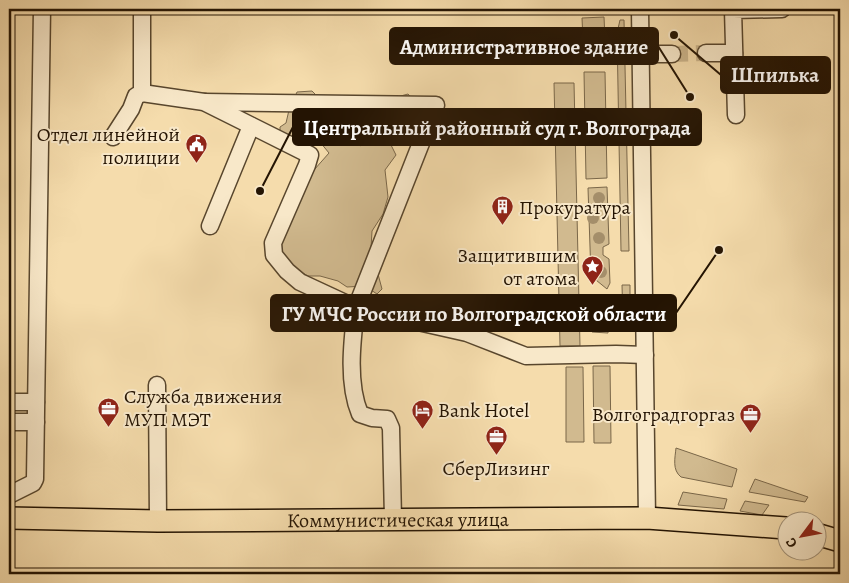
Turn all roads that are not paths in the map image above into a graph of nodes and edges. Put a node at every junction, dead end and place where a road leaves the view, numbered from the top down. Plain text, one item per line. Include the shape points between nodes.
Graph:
1 (42, 9) edge
2 (142, 9) edge
3 (640, 9) edge
4 (782, 9) edge
5 (706, 53) tunnel mouth
6 (734, 53) junction
7 (640, 54) junction
8 (672, 54) tunnel mouth
9 (142, 93) junction
10 (204, 102) junction
11 (736, 115) dead end
12 (252, 126) junction
13 (113, 137) dead end
14 (210, 226) dead end
15 (356, 308) junction
16 (645, 355) junction
17 (157, 385) dead end
18 (9, 402) edge
19 (36, 402) junction
20 (9, 422) edge
21 (36, 422) junction
22 (9, 496) edge
23 (9, 518) edge
24 (647, 518) junction
25 (393, 519) junction
26 (158, 521) junction
27 (776, 527) edge
28 (826, 537) edge
29 (840, 541) edge

1 - 19 street
2 - 9 street
3 - 7 street
4 - 6 street via 732,10
5 - 6 street
6 - 11 street
7 - 8 street
7 - 16 street
9 - 10 street
9 - 13 street via 136,96
10 - 12 street
10 - 15 street via 436,105
12 - 14 street
12 - 15 street via 310,155 273,243 274,255 300,282
15 - 16 street via 467,333 526,356
15 - 25 street via 351,353 355,402 360,414 387,419 391,428
16 - 24 street
17 - 26 street
18 - 19 street
19 - 21 street
20 - 21 street
21 - 22 street via 35,479
23 - 26 main road, Коммунистическая улица
24 - 25 main road, Коммунистическая улица
24 - 27 main road, Коммунистическая улица
25 - 26 main road, Коммунистическая улица
28 - 29 main road

